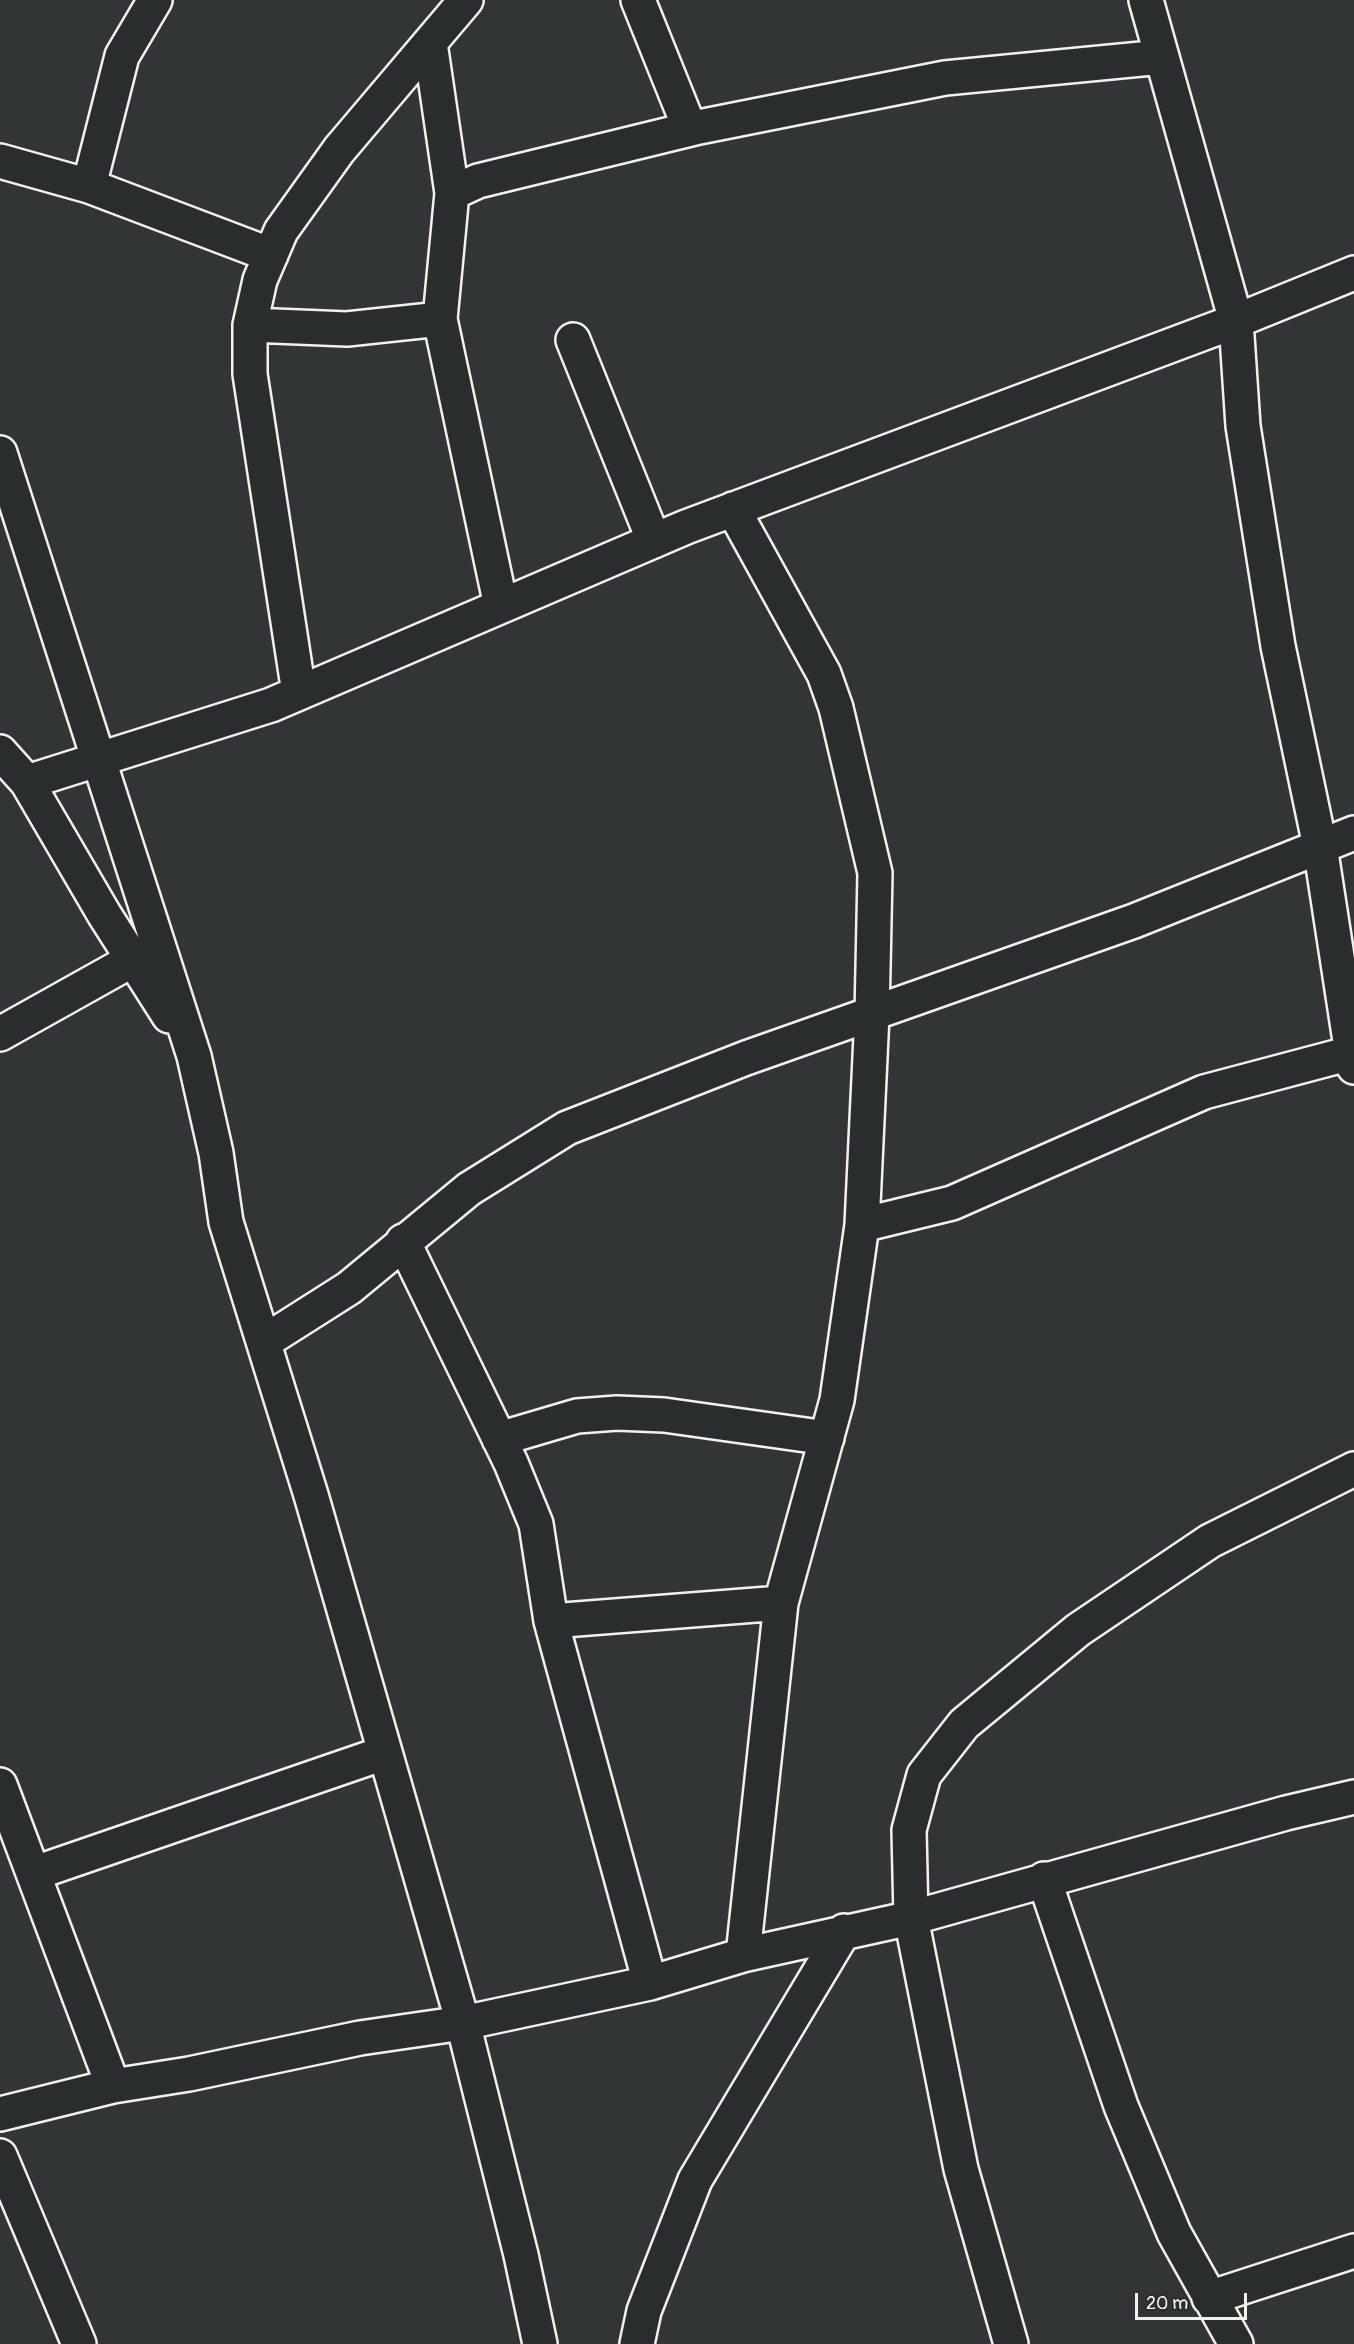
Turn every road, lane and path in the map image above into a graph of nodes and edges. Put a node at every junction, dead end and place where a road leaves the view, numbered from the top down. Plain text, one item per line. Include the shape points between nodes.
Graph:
1 (155, 0) edge
2 (466, 0) edge
3 (638, 0) edge
4 (1146, 0) edge
5 (430, 44) junction
6 (1162, 57) junction
7 (690, 129) junction
8 (0, 161) edge
9 (88, 186) junction
10 (452, 193) junction
11 (271, 255) junction
12 (1354, 273) edge
13 (440, 319) junction
14 (1236, 321) junction
15 (250, 325) junction
16 (573, 340) dead end
17 (0, 453) edge
18 (733, 509) junction
19 (654, 541) junction
20 (501, 606) junction
21 (299, 693) junction
22 (0, 752) edge
23 (99, 759) junction
24 (27, 782) junction
25 (1354, 833) edge
26 (1320, 846) junction
27 (146, 953) junction
28 (872, 1015) junction
29 (0, 1034) edge
30 (1352, 1060) edge
31 (862, 1225) junction
32 (403, 1241) junction
33 (264, 1342) junction
34 (827, 1438) junction
35 (499, 1439) junction
36 (1354, 1469) edge
37 (781, 1603) junction
38 (551, 1621) junction
39 (384, 1753) junction
40 (0, 1785) edge
41 (1354, 1797) edge
42 (35, 1873) junction
43 (1044, 1879) junction
44 (911, 1918) junction
45 (844, 1931) junction
46 (743, 1955) junction
47 (650, 1983) junction
48 (463, 2023) junction
49 (113, 2086) junction
50 (0, 2114) edge
51 (0, 2156) edge
52 (1354, 2251) edge
53 (1209, 2298) junction
54 (79, 2344) edge
55 (540, 2344) edge
56 (637, 2344) edge
57 (1011, 2344) edge
58 (1236, 2344) edge

1 - 9 street via 123,56
2 - 5 street
3 - 7 street
4 - 6 street
5 - 10 street
5 - 11 street via 339,150 281,231
6 - 7 street via 945,78
6 - 14 street
7 - 10 street via 478,181
8 - 9 street
9 - 11 street
10 - 13 street
11 - 15 street
12 - 14 street
13 - 15 street via 347,329
13 - 20 street
14 - 18 street
14 - 26 street via 1243,426 1278,646
15 - 21 street via 250,374
16 - 19 street
17 - 23 street
18 - 19 street
18 - 28 street via 824,674 836,708 875,873
19 - 20 street
20 - 21 street
21 - 23 street
22 - 24 street
23 - 24 street
23 - 27 street
24 - 27 street
25 - 26 street
26 - 28 street via 1134,921
26 - 30 street
27 - 29 street
27 - 33 street via 194,1056 216,1153 226,1221
28 - 31 street
28 - 32 street via 746,1058 567,1128 469,1189
30 - 31 street via 1204,1092 952,1203
31 - 34 street via 837,1400
32 - 33 street via 349,1288
32 - 35 street
33 - 39 street
34 - 35 street via 664,1415 617,1413 577,1416
34 - 37 street
35 - 38 street via 536,1524
36 - 44 street via 1210,1541 1078,1630 964,1724 924,1775 909,1830
37 - 38 street
37 - 46 street
38 - 47 street
39 - 42 street
39 - 48 street
40 - 42 street
41 - 43 street
42 - 49 street
43 - 44 street
43 - 53 street via 1122,2106 1174,2233
44 - 45 street
44 - 57 street via 961,2169
45 - 46 street
45 - 56 street via 695,2180 644,2311
46 - 47 street
47 - 48 street
48 - 49 street via 360,2038
48 - 55 street
49 - 50 street
51 - 54 street
52 - 53 street
53 - 58 street

